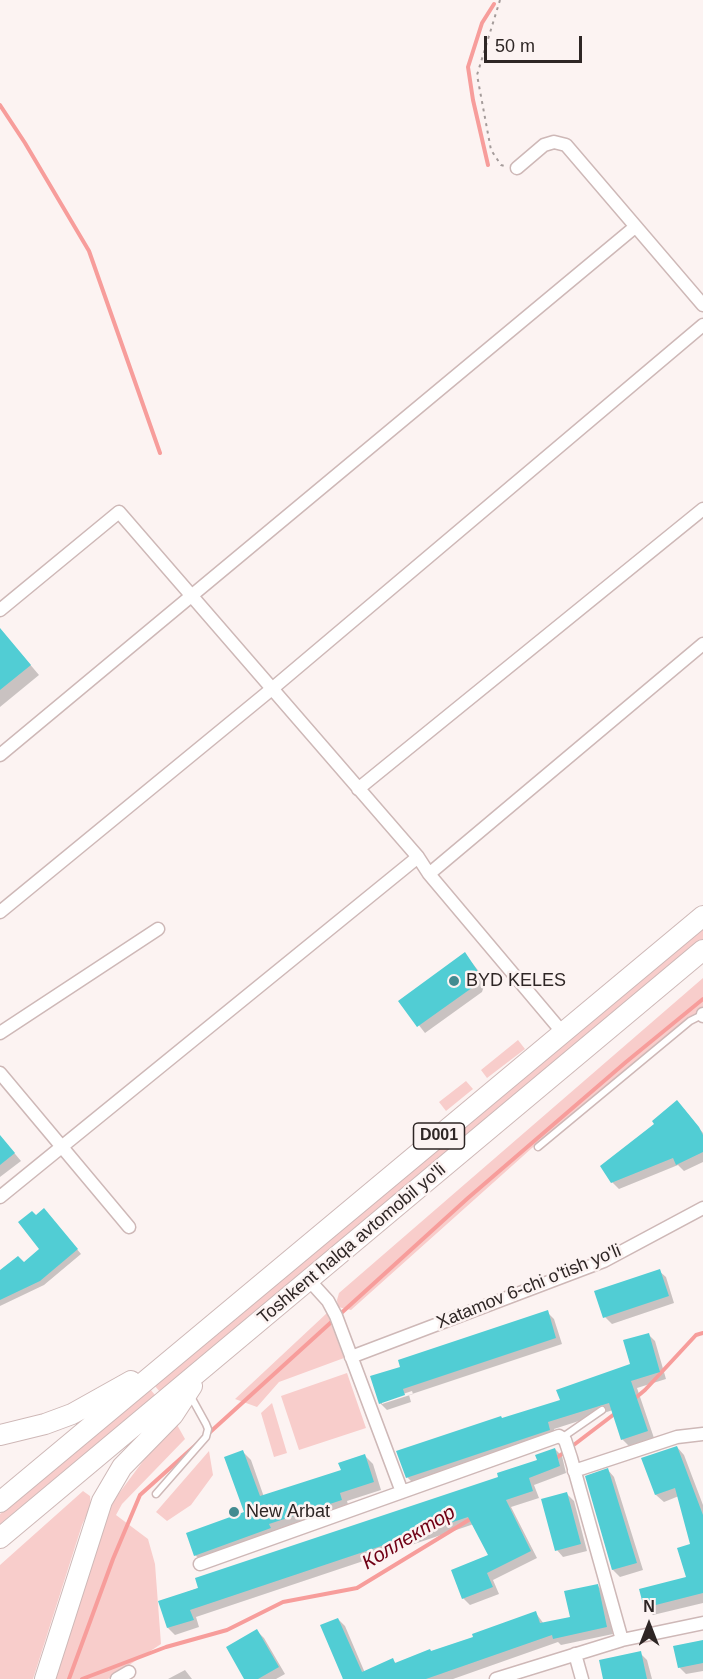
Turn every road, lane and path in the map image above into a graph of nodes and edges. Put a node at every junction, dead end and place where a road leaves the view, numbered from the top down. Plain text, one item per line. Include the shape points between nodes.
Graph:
1 (500, 0) edge
2 (517, 168) joint
3 (635, 227) junction
4 (703, 305) edge
5 (703, 325) edge
6 (703, 509) edge
7 (192, 594) junction
8 (0, 610) edge
9 (703, 644) edge
10 (273, 688) junction
11 (0, 755) edge
12 (358, 789) junction
13 (418, 857) junction
14 (429, 874) junction
15 (0, 912) edge
16 (703, 916) edge
17 (159, 929) dead end
18 (703, 950) edge
19 (703, 1015) edge
20 (0, 1033) edge
21 (563, 1033) junction
22 (0, 1072) edge
23 (62, 1145) junction
24 (538, 1147) dead end
25 (0, 1197) edge
26 (703, 1208) edge
27 (129, 1227) dead end
28 (309, 1280) junction
29 (175, 1356) junction
30 (351, 1357) junction
31 (204, 1367) junction
32 (188, 1392) junction
33 (602, 1410) dead end
34 (703, 1434) edge
35 (0, 1436) edge
36 (567, 1447) junction
37 (574, 1471) junction
38 (402, 1492) junction
39 (156, 1494) dead end
40 (0, 1502) edge
41 (0, 1538) edge
42 (200, 1564) dead end
43 (703, 1623) edge
44 (622, 1640) junction
45 (575, 1654) junction
46 (129, 1672) dead end
47 (45, 1679) edge
48 (117, 1679) edge
49 (496, 1679) edge
50 (582, 1679) edge

1 - 2 path via 477,75 491,150 501,165
2 - 3 street via 544,145 566,145
3 - 4 street
3 - 7 street
5 - 10 street
6 - 12 street
7 - 8 street via 118,512
7 - 10 street
7 - 11 street
9 - 14 street
10 - 12 street
10 - 15 street
12 - 13 street
13 - 14 street
13 - 23 street
14 - 21 street
16 - 21 highway, Toshkent halqa avtomobil yo'li / D001
17 - 20 street
18 - 28 highway, Toshkent halqa avtomobil yo'li / D001
19 - 24 lane via 690,1021
21 - 29 highway, Toshkent halqa avtomobil yo'li / D001
22 - 23 street
23 - 25 street
23 - 27 street
26 - 30 street, Xatamov 6-chi o'tish yo'li via 604,1261
28 - 30 street via 328,1301
28 - 31 highway, Toshkent halqa avtomobil yo'li / D001
29 - 35 highway via 72,1414
29 - 40 highway, Toshkent halqa avtomobil yo'li / D001
30 - 38 street
31 - 32 highway
31 - 41 highway, Toshkent halqa avtomobil yo'li / D001
32 - 39 lane via 206,1424 206,1437
32 - 47 highway via 173,1415 122,1467 102,1502
33 - 36 lane
34 - 37 street via 677,1437
36 - 37 street
36 - 38 street via 559,1436
37 - 44 street
38 - 42 street
43 - 44 street
44 - 45 street
45 - 49 street
45 - 50 street
46 - 48 street

